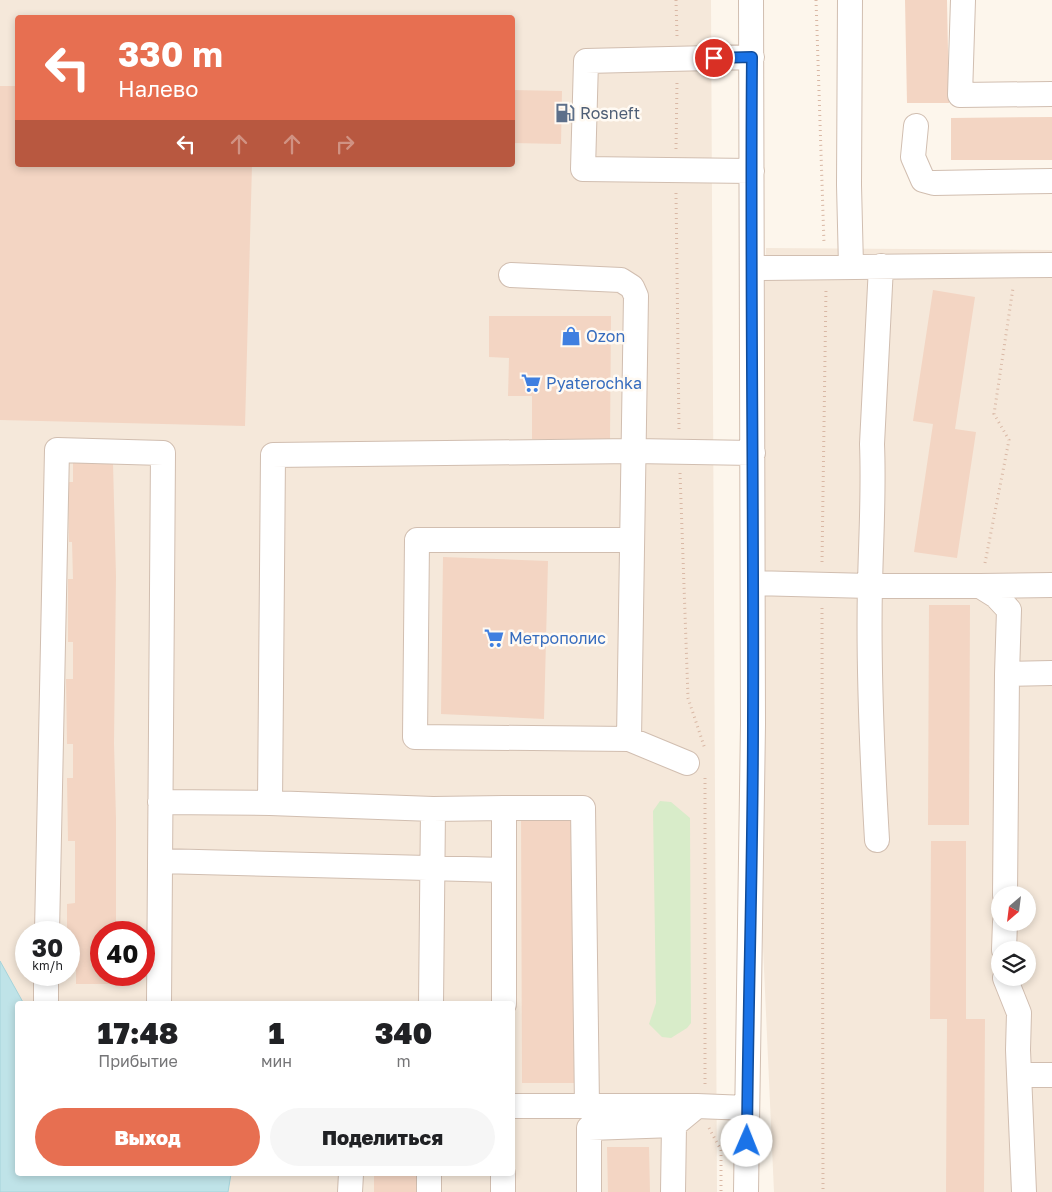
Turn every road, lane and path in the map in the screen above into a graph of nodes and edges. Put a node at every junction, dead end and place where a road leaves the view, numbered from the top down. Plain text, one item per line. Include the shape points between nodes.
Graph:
1 (676, 0) edge
2 (750, 0) edge
3 (850, 0) edge
4 (963, 0) edge
5 (752, 57) junction
6 (677, 59) junction
7 (1052, 94) edge
8 (916, 126) dead end
9 (676, 170) junction
10 (752, 171) junction
11 (1052, 181) edge
12 (1017, 265) junction
13 (1052, 265) edge
14 (851, 266) junction
15 (881, 266) junction
16 (752, 268) junction
17 (511, 275) dead end
18 (634, 451) junction
19 (680, 452) junction
20 (752, 453) junction
21 (632, 540) junction
22 (753, 583) junction
23 (1052, 585) edge
24 (870, 586) junction
25 (980, 586) junction
26 (1007, 674) junction
27 (1052, 674) edge
28 (629, 739) junction
29 (696, 756) joint
30 (705, 778) dead end
31 (160, 802) junction
32 (270, 803) junction
33 (504, 808) junction
34 (433, 809) junction
35 (876, 840) dead end
36 (160, 861) junction
37 (432, 869) junction
38 (504, 870) junction
39 (1005, 886) edge
40 (47, 921) edge
41 (46, 986) edge
42 (1009, 986) edge
43 (46, 1001) edge
44 (159, 1001) edge
45 (431, 1001) edge
46 (504, 1001) edge
47 (1019, 1075) junction
48 (1052, 1075) edge
49 (515, 1106) edge
50 (587, 1106) junction
51 (697, 1106) junction
52 (747, 1108) junction
53 (674, 1125) junction
54 (351, 1176) edge
55 (429, 1176) edge
56 (503, 1176) edge
57 (350, 1192) edge
58 (429, 1192) edge
59 (503, 1192) edge
60 (589, 1192) edge
61 (673, 1192) edge
62 (721, 1192) edge
63 (746, 1192) edge
64 (1024, 1192) edge

1 - 6 path
2 - 5 street
3 - 14 street
4 - 7 street via 960,94
5 - 6 street
5 - 10 street
6 - 9 path
6 - 9 street via 586,61 583,169
8 - 11 street via 914,157 923,180 934,183
9 - 10 street
9 - 19 path
10 - 16 street
12 - 13 street
12 - 15 street
12 - 25 path via 994,414 1009,440
14 - 15 street
14 - 16 street
15 - 24 street via 872,444
16 - 20 street
17 - 18 street via 620,280 632,287 636,296
18 - 19 street
18 - 21 street
18 - 32 street via 273,455
19 - 20 street
19 - 29 path via 688,698
20 - 22 street
21 - 28 street
21 - 28 street via 417,540 415,736
22 - 24 street
22 - 52 street
23 - 25 street
24 - 25 street
24 - 35 street
25 - 26 street via 996,596 1008,610
26 - 27 street
26 - 39 street
28 - 29 street
30 - 51 path via 705,1093
31 - 32 street
31 - 36 street
31 - 40 street via 163,453 57,450
32 - 34 street
33 - 34 street
33 - 38 street
33 - 50 street via 583,808
34 - 37 street
36 - 37 street
36 - 44 street
37 - 38 street
37 - 45 street
38 - 46 street
41 - 43 street
42 - 47 street via 1019,1013
47 - 48 street
47 - 64 street
49 - 50 street
50 - 51 street
51 - 52 street
51 - 53 street
51 - 62 path via 720,1150
52 - 63 street
53 - 60 street via 589,1128
53 - 61 street
54 - 57 street
55 - 58 street
56 - 59 street

